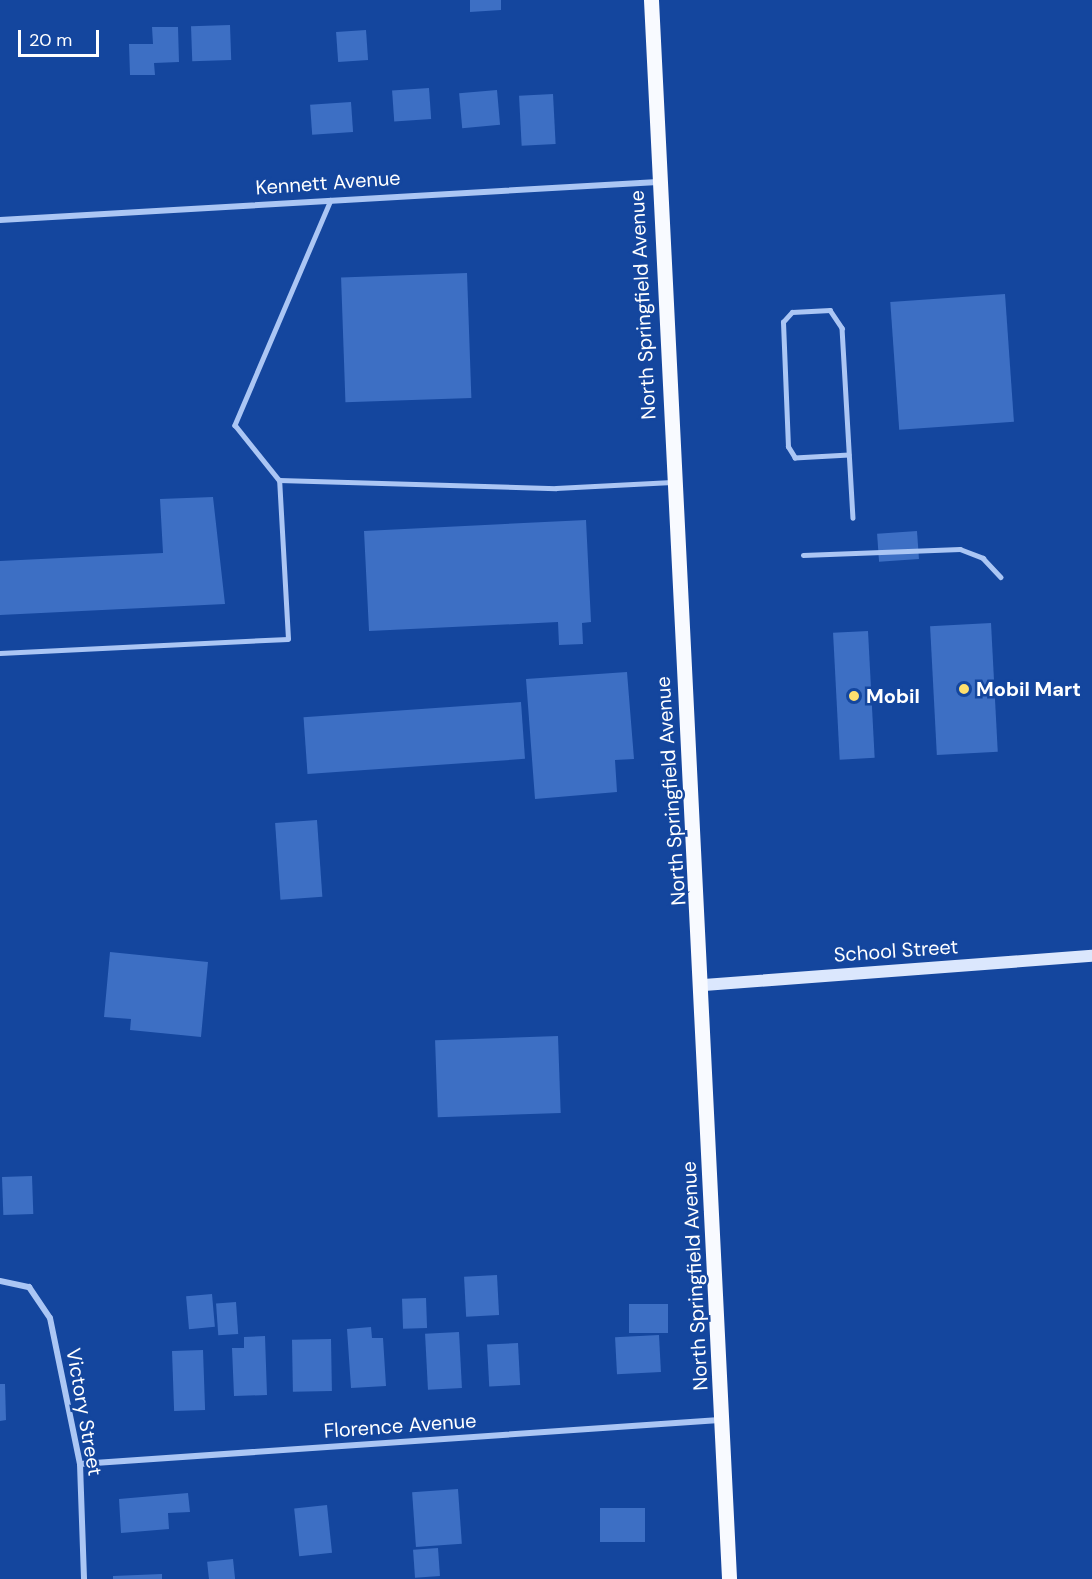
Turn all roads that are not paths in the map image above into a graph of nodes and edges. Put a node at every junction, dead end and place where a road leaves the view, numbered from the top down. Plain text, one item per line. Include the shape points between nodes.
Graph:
1 (651, 0) edge
2 (658, 182) junction
3 (331, 200) junction
4 (0, 220) edge
5 (849, 455) junction
6 (279, 480) junction
7 (672, 482) junction
8 (853, 518) dead end
9 (803, 555) dead end
10 (1000, 577) dead end
11 (0, 653) edge
12 (1092, 956) edge
13 (704, 985) junction
14 (0, 1281) edge
15 (723, 1420) junction
16 (80, 1464) junction
17 (84, 1579) edge
18 (729, 1579) edge

1 - 2 main road, North Springfield Avenue
2 - 3 street, Kennett Avenue
2 - 7 main road, North Springfield Avenue
3 - 4 street, Kennett Avenue
3 - 6 lane via 235,425
5 - 5 lane via 842,328 830,310 792,312 783,322 788,447 795,458
5 - 8 lane
6 - 7 lane via 556,488
6 - 11 lane via 288,639
7 - 13 main road, North Springfield Avenue
9 - 10 lane via 970,550
12 - 13 main road, School Street
13 - 15 main road, North Springfield Avenue
14 - 16 street, Victory Street via 29,1287 50,1318
15 - 16 street, Florence Avenue
15 - 18 main road, North Springfield Avenue
16 - 17 street, Victory Street

